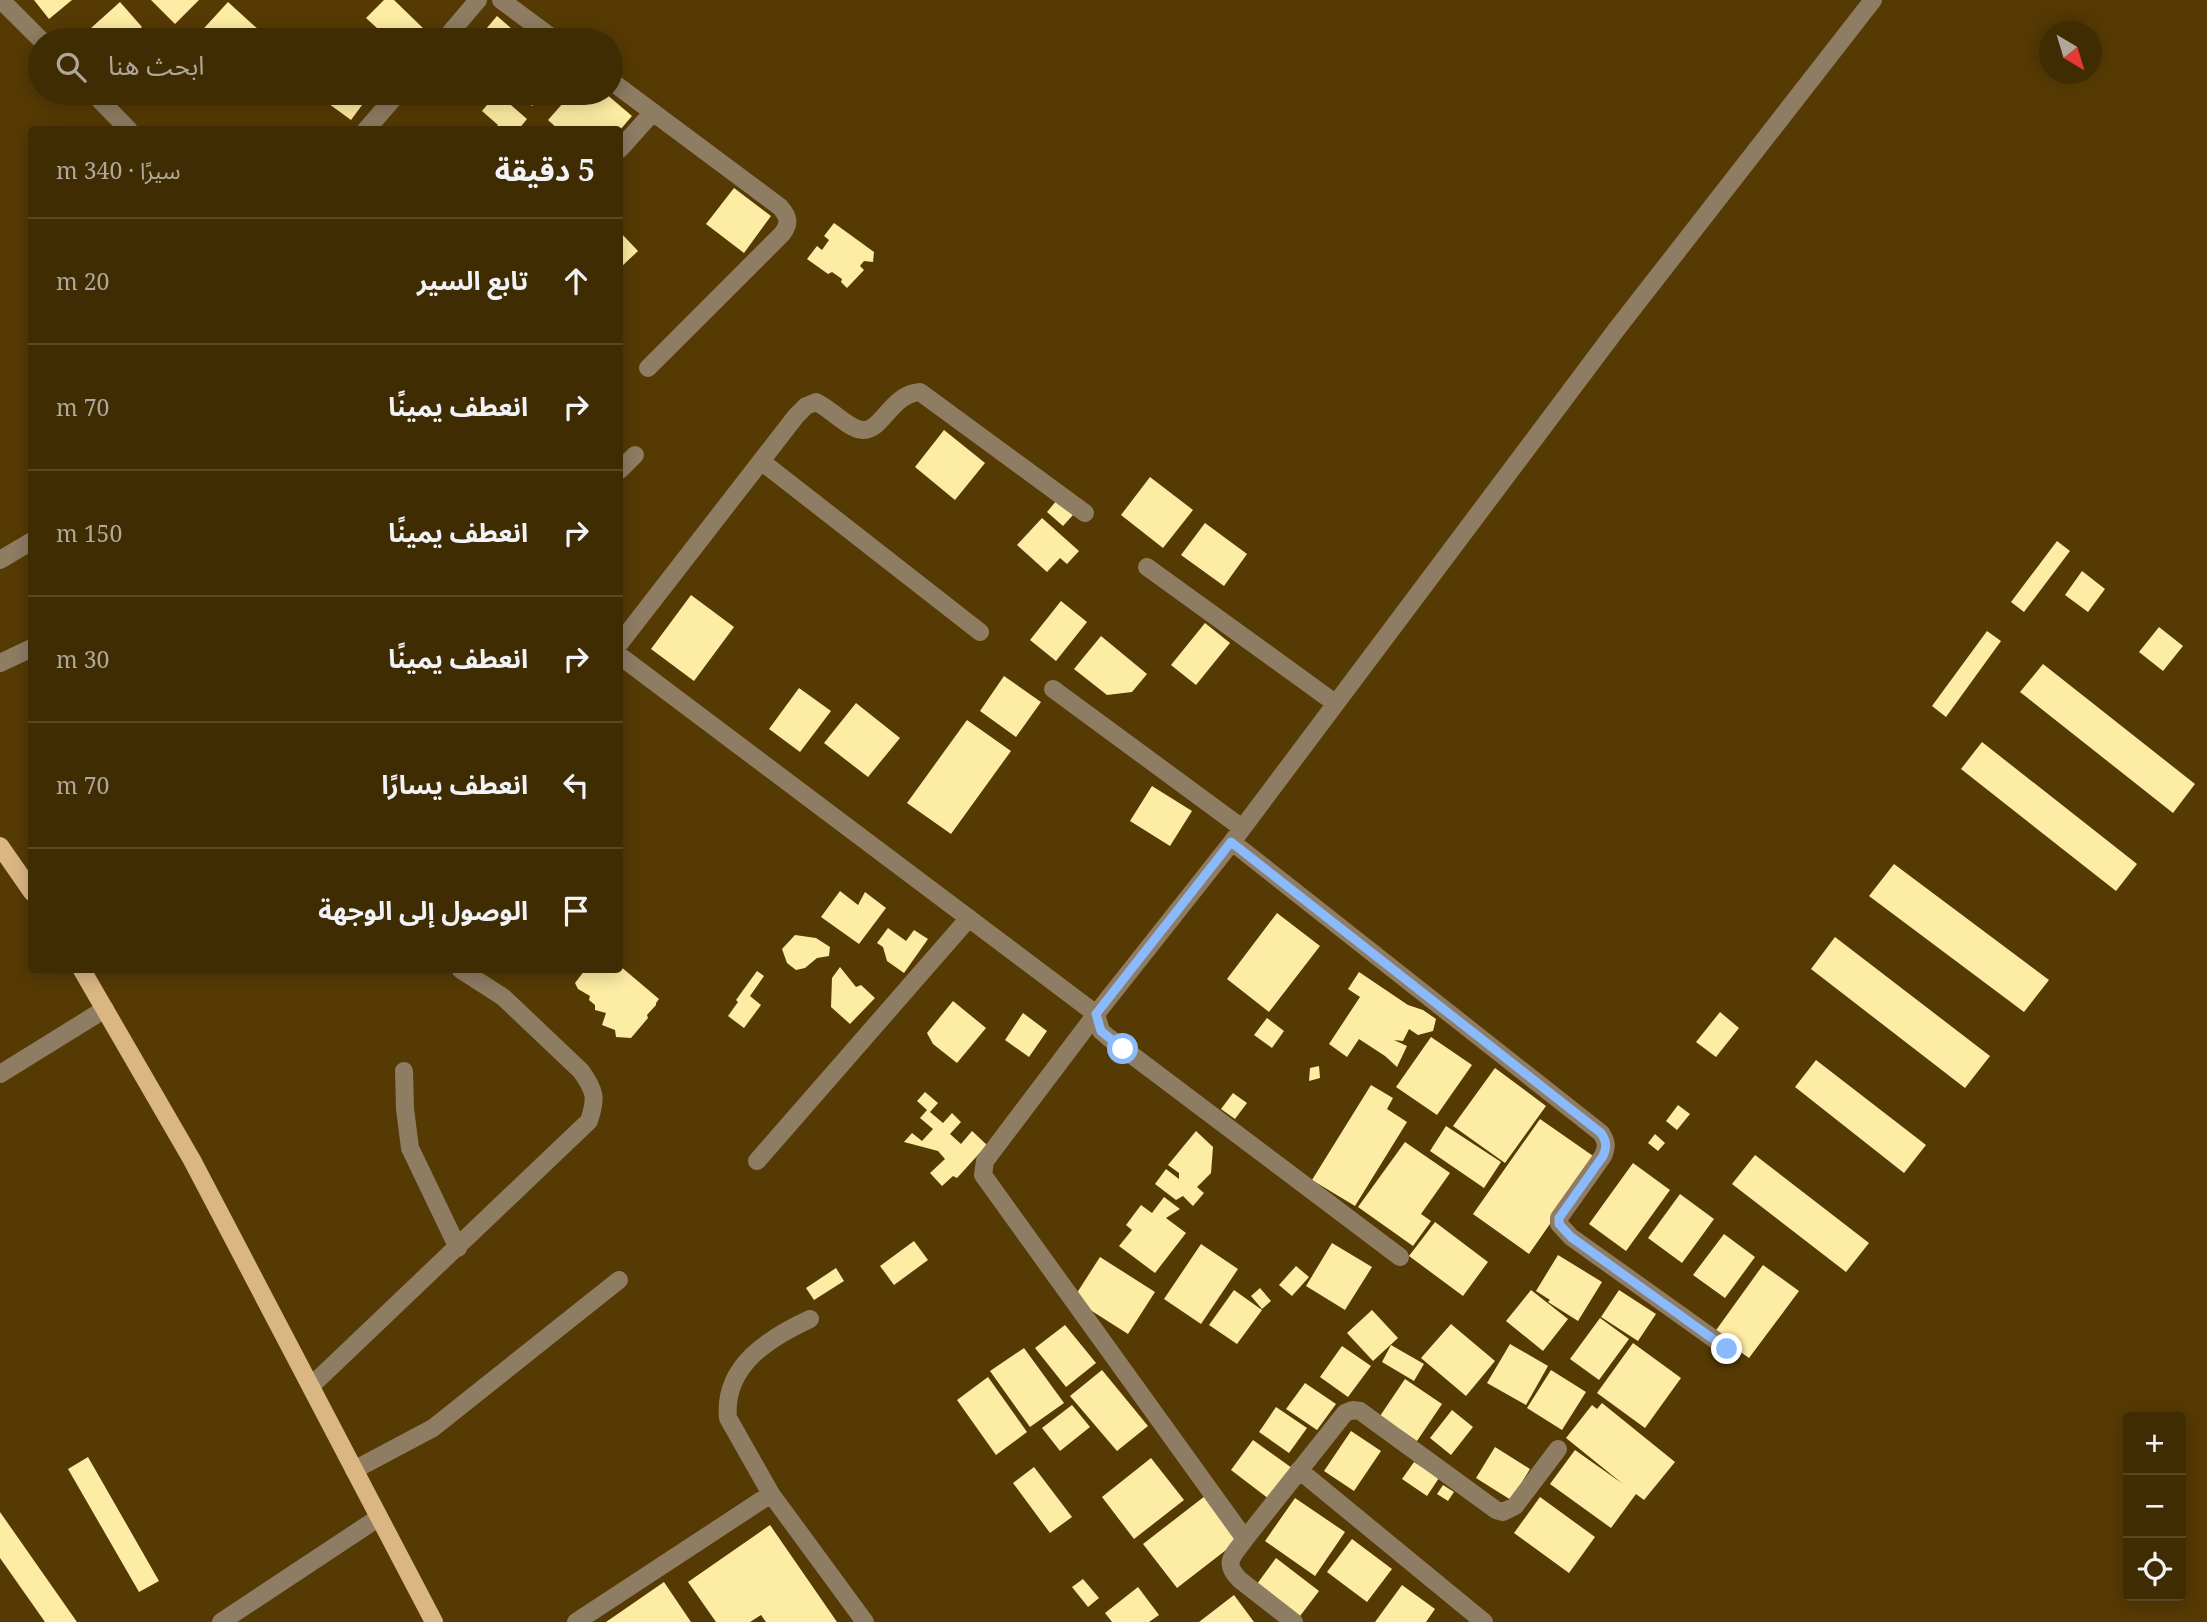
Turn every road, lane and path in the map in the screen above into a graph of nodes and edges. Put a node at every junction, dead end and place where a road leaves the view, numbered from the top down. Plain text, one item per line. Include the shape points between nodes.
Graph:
1 (1, 0) edge
2 (478, 0) edge
3 (501, 0) edge
4 (1873, 0) edge
5 (29, 28) edge
6 (454, 28) edge
7 (539, 28) edge
8 (623, 90) edge
9 (105, 105) edge
10 (388, 105) edge
11 (653, 112) junction
12 (125, 126) edge
13 (369, 126) edge
14 (623, 146) edge
15 (648, 368) dead end
16 (635, 455) dead end
17 (761, 461) junction
18 (623, 467) edge
19 (1085, 513) dead end
20 (28, 544) edge
21 (0, 561) edge
22 (1147, 567) dead end
23 (980, 632) dead end
24 (623, 639) edge
25 (28, 650) edge
26 (623, 658) edge
27 (0, 663) edge
28 (1053, 689) dead end
29 (1335, 703) junction
30 (1237, 835) junction
31 (0, 846) edge
32 (28, 886) edge
33 (969, 918) junction
34 (84, 973) edge
35 (466, 973) edge
36 (105, 1009) junction
37 (1096, 1014) junction
38 (404, 1071) dead end
39 (0, 1074) edge
40 (757, 1161) dead end
41 (458, 1248) junction
42 (1400, 1257) dead end
43 (619, 1280) dead end
44 (810, 1319) dead end
45 (1727, 1349) dead end
46 (311, 1386) junction
47 (1558, 1449) dead end
48 (354, 1471) junction
49 (1299, 1471) junction
50 (771, 1494) junction
51 (378, 1518) junction
52 (1245, 1539) junction
53 (221, 1622) edge
54 (434, 1622) edge
55 (576, 1622) edge
56 (864, 1622) edge
57 (1294, 1622) edge
58 (1484, 1622) edge

1 - 5 street
2 - 6 street
3 - 7 street
4 - 29 street via 1616,330
8 - 11 street
9 - 12 street
10 - 13 street
11 - 14 street
11 - 15 street via 780,207 789,221 782,234
16 - 18 street
17 - 19 street via 806,406 825,405 863,430 874,426 897,400 920,392
17 - 23 street
17 - 24 street
20 - 21 street
22 - 29 street
25 - 27 street
26 - 33 street
28 - 30 street
29 - 30 street
30 - 37 street
30 - 45 street via 1601,1133 1606,1140 1603,1156 1559,1224
31 - 32 main road
33 - 37 street
33 - 40 street
34 - 36 main road
35 - 41 street via 503,998 580,1071 595,1095 589,1121
36 - 39 street
36 - 46 main road via 192,1160
37 - 42 street via 1108,1037
37 - 52 street via 985,1161 983,1175
38 - 41 street via 410,1148
41 - 46 street
43 - 48 street via 433,1428
44 - 50 street via 781,1332 748,1359 731,1387 727,1404 728,1418
46 - 48 main road
47 - 49 street via 1516,1506 1503,1512 1353,1410 1345,1413
48 - 51 main road
49 - 52 street
49 - 58 street
50 - 55 street
50 - 56 street
51 - 53 street
51 - 54 main road
52 - 57 street via 1231,1559 1233,1573

